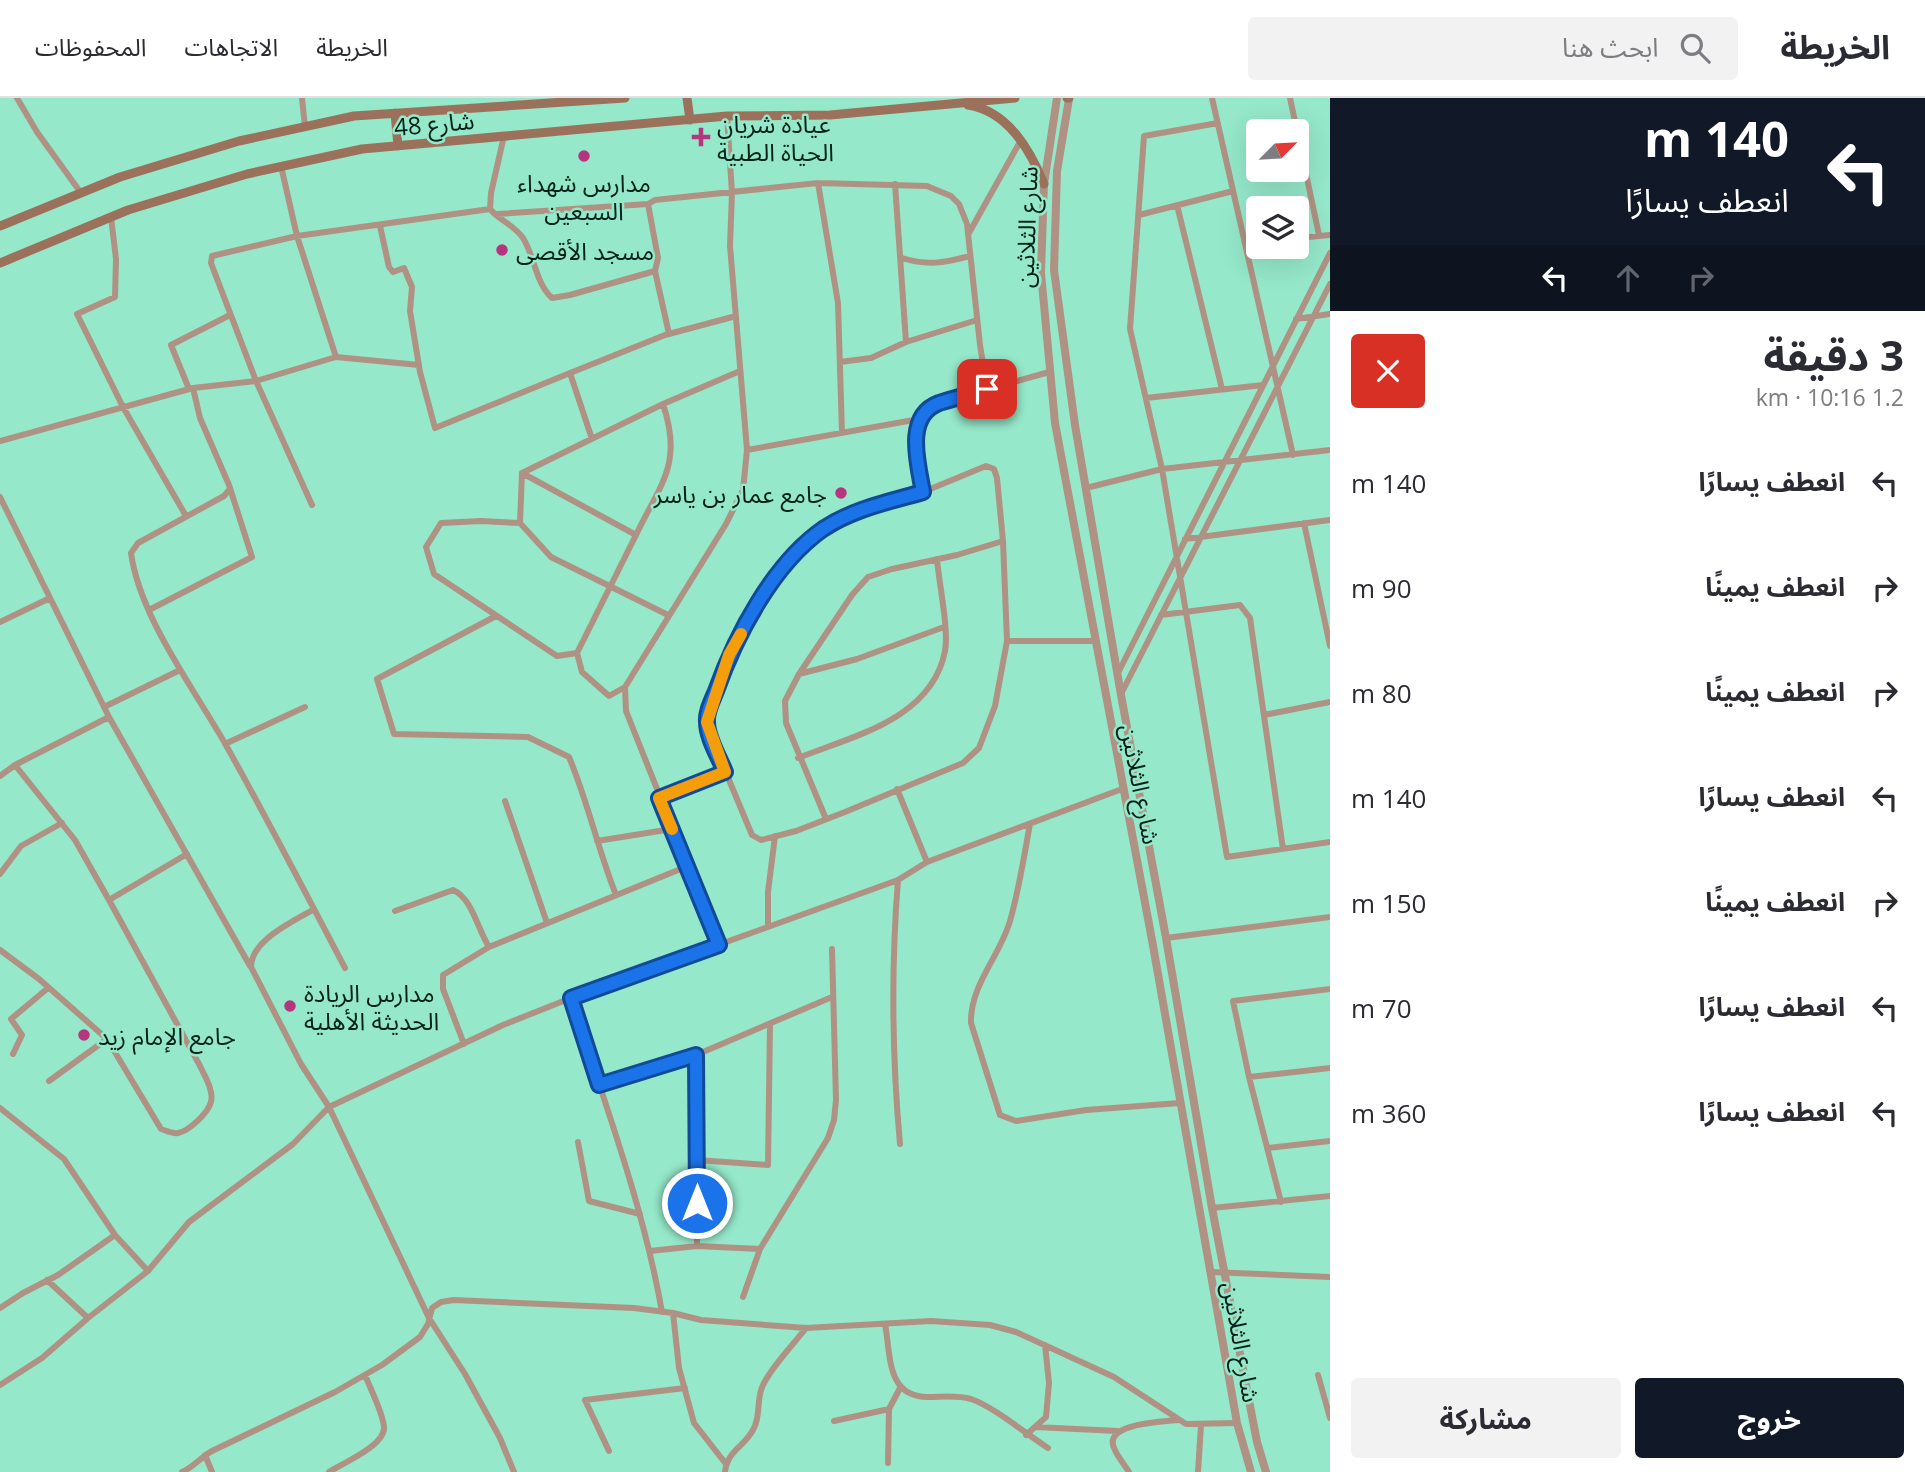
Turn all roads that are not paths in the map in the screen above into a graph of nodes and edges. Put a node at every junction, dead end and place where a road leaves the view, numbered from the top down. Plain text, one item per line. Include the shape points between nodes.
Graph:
1 (17, 98) edge
2 (302, 98) edge
3 (625, 98) edge
4 (687, 98) edge
5 (1015, 98) edge
6 (1056, 98) edge
7 (1068, 98) edge
8 (1212, 98) edge
9 (1290, 98) edge
10 (953, 102) junction
11 (482, 103) edge
12 (395, 113) junction
13 (727, 116) junction
14 (690, 120) junction
15 (1218, 123) junction
16 (305, 127) junction
17 (504, 136) junction
18 (1021, 140) junction
19 (398, 146) junction
20 (281, 166) junction
21 (818, 183) junction
22 (895, 184) junction
23 (1044, 184) junction
24 (1233, 191) junction
25 (81, 193) junction
26 (732, 193) junction
27 (648, 204) junction
28 (1177, 205) junction
29 (492, 211) junction
30 (1139, 215) junction
31 (111, 217) junction
32 (0, 226) edge
33 (380, 226) junction
34 (968, 234) junction
35 (1319, 235) junction
36 (1330, 235) edge
37 (297, 236) junction
38 (1309, 236) edge
39 (1245, 243) joint
40 (1330, 253) edge
41 (970, 256) junction
42 (902, 258) junction
43 (0, 263) edge
44 (654, 271) junction
45 (1330, 284) edge
46 (230, 315) junction
47 (1330, 315) edge
48 (736, 316) junction
49 (1314, 316) junction
50 (1296, 319) junction
51 (977, 320) junction
52 (669, 334) junction
53 (906, 342) junction
54 (336, 357) junction
55 (840, 362) junction
56 (419, 365) junction
57 (1273, 365) junction
58 (740, 371) junction
59 (1049, 372) junction
60 (570, 373) junction
61 (256, 381) junction
62 (1263, 385) junction
63 (1278, 386) junction
64 (191, 388) junction
65 (987, 389) junction
66 (1222, 389) junction
67 (1146, 398) junction
68 (663, 404) junction
69 (123, 407) junction
70 (919, 419) junction
71 (842, 433) junction
72 (592, 439) junction
73 (0, 441) edge
74 (747, 450) junction
75 (1330, 450) edge
76 (1293, 455) junction
77 (1240, 461) junction
78 (1224, 463) junction
79 (1161, 469) junction
80 (522, 473) junction
81 (1086, 488) junction
82 (229, 490) junction
83 (923, 492) junction
84 (0, 497) edge
85 (312, 505) dead end
86 (186, 516) junction
87 (1330, 520) edge
88 (520, 523) junction
89 (1304, 523) junction
90 (636, 535) junction
91 (1201, 537) junction
92 (1185, 539) junction
93 (1003, 541) junction
94 (1176, 556) junction
95 (937, 559) junction
96 (1180, 578) junction
97 (611, 587) junction
98 (50, 598) junction
99 (149, 610) junction
100 (1186, 611) junction
101 (668, 615) junction
102 (1161, 615) junction
103 (496, 616) junction
104 (0, 622) edge
105 (944, 627) junction
106 (1329, 634) edge
107 (1007, 641) junction
108 (1095, 641) junction
109 (1330, 646) edge
110 (577, 653) junction
111 (180, 670) junction
112 (799, 674) junction
113 (1117, 674) junction
114 (625, 687) junction
115 (1121, 695) junction
116 (1330, 702) edge
117 (104, 707) junction
118 (305, 707) dead end
119 (1264, 715) junction
120 (109, 717) junction
121 (225, 744) junction
122 (798, 758) junction
123 (15, 765) junction
124 (725, 772) junction
125 (0, 776) edge
126 (1137, 788) junction
127 (897, 789) junction
128 (1122, 789) junction
129 (659, 798) junction
130 (505, 801) dead end
131 (826, 819) junction
132 (62, 823) junction
133 (1030, 824) junction
134 (672, 829) junction
135 (775, 836) junction
136 (597, 841) junction
137 (1330, 842) edge
138 (1283, 849) junction
139 (187, 854) junction
140 (927, 862) junction
141 (688, 866) junction
142 (0, 874) edge
143 (898, 880) junction
144 (616, 895) junction
145 (109, 900) junction
146 (314, 909) junction
147 (395, 911) dead end
148 (1330, 917) edge
149 (547, 923) junction
150 (768, 927) junction
151 (1166, 938) junction
152 (1152, 940) junction
153 (719, 945) junction
154 (489, 947) junction
155 (832, 949) dead end
156 (0, 950) edge
157 (251, 967) junction
158 (345, 968) dead end
159 (48, 988) junction
160 (1330, 989) edge
161 (832, 997) junction
162 (571, 998) junction
163 (770, 1025) junction
164 (107, 1039) junction
165 (464, 1044) junction
166 (13, 1054) dead end
167 (696, 1055) junction
168 (1330, 1068) edge
169 (1249, 1077) junction
170 (48, 1081) dead end
171 (599, 1085) junction
172 (1180, 1103) junction
173 (330, 1107) junction
174 (0, 1108) edge
175 (1330, 1141) edge
176 (578, 1142) dead end
177 (900, 1144) dead end
178 (1267, 1148) junction
179 (697, 1160) junction
180 (1330, 1196) edge
181 (1281, 1202) junction
182 (1212, 1208) junction
183 (640, 1214) junction
184 (115, 1234) junction
185 (697, 1245) junction
186 (760, 1249) junction
187 (650, 1251) junction
188 (148, 1271) junction
189 (1224, 1271) junction
190 (1210, 1272) junction
191 (1330, 1277) edge
192 (47, 1280) junction
193 (743, 1297) dead end
194 (0, 1308) edge
195 (662, 1312) junction
196 (673, 1313) junction
197 (88, 1318) junction
198 (429, 1318) junction
199 (886, 1324) junction
200 (806, 1328) junction
201 (1045, 1345) junction
202 (365, 1375) junction
203 (1318, 1375) dead end
204 (0, 1385) edge
205 (685, 1388) junction
206 (900, 1388) junction
207 (889, 1409) junction
208 (1330, 1418) edge
209 (1178, 1420) junction
210 (834, 1421) dead end
211 (1237, 1423) junction
212 (1201, 1426) junction
213 (1035, 1427) junction
214 (1118, 1431) junction
215 (1026, 1435) junction
216 (1048, 1448) dead end
217 (609, 1451) dead end
218 (205, 1455) junction
219 (888, 1463) dead end
220 (725, 1468) edge
221 (181, 1472) edge
222 (212, 1472) edge
223 (329, 1472) edge
224 (514, 1472) edge
225 (1129, 1472) edge
226 (1198, 1472) edge
227 (1251, 1472) edge
228 (1266, 1472) edge

1 - 25 street
2 - 16 street
3 - 11 main road, شارع 48
4 - 14 main road
5 - 10 main road, شارع 48
6 - 23 street, شارع الثلاثين
7 - 81 street, شارع الثلاثين via 1057,171 1055,270
8 - 15 street
9 - 35 street
10 - 13 main road, شارع 48 via 830,115
10 - 18 main road via 987,110
11 - 12 main road, شارع 48
12 - 16 main road, شارع 48
12 - 19 main road
13 - 14 main road, شارع 48
13 - 26 street
14 - 17 main road, شارع 48
15 - 24 street
15 - 30 street via 1144,136
16 - 25 main road, شارع 48 via 239,141
17 - 19 main road, شارع 48
17 - 29 street via 491,193
18 - 23 main road
18 - 34 street
19 - 20 main road, شارع 48
20 - 31 main road, شارع 48
20 - 37 street
21 - 22 street
21 - 26 street
21 - 55 street via 838,303
22 - 34 street via 926,186 951,196 962,211
22 - 42 street
23 - 59 street, شارع الثلاثين via 1041,273
24 - 28 street
24 - 39 street
25 - 32 main road, شارع 48
26 - 27 street
26 - 48 street via 730,246
27 - 29 street
27 - 44 street via 658,258
28 - 30 street
28 - 66 street
29 - 33 street
29 - 44 street via 521,235 542,289 552,298
30 - 67 street via 1130,329
31 - 43 main road, شارع 48
31 - 69 street via 115,297 77,314
33 - 37 street
33 - 56 street via 389,267 393,272 404,268 412,287 410,311
34 - 41 street
35 - 36 street
35 - 38 street
37 - 46 street via 212,257
37 - 54 street
39 - 57 street
40 - 50 street
41 - 42 street via 922,264
41 - 51 street
42 - 53 street
44 - 52 street
45 - 49 street
46 - 61 street
46 - 64 street via 171,345
47 - 49 street
48 - 52 street
48 - 58 street
49 - 50 street
49 - 63 street
50 - 57 street
51 - 53 street
51 - 65 street
52 - 60 street
53 - 55 street via 872,358
54 - 56 street
54 - 61 street
55 - 71 street
56 - 60 street via 435,428
57 - 62 street
57 - 63 street
58 - 68 street
58 - 74 street
59 - 65 street
59 - 108 street, شارع الثلاثين
60 - 72 street
61 - 64 street
61 - 85 street
62 - 66 street
62 - 78 street
63 - 76 street
63 - 77 street
64 - 69 street
64 - 82 street
65 - 70 street via 939,403
66 - 67 street
67 - 79 street
68 - 72 street
68 - 90 street via 671,434 671,463
69 - 73 street
69 - 86 street
70 - 71 street
70 - 83 street via 917,454
71 - 74 street
72 - 80 street
74 - 101 street via 743,490
75 - 76 street
76 - 77 street
77 - 78 street
77 - 91 street
78 - 79 street
78 - 92 street
79 - 81 street
79 - 94 street
80 - 88 street
80 - 90 street
81 - 113 street, شارع الثلاثين
82 - 86 street
82 - 99 street via 251,557
83 - 93 street via 986,466 994,469
83 - 124 street via 852,513 825,528 806,542 771,583 729,655 708,714 709,732
84 - 98 street
86 - 99 street via 138,543 131,553
87 - 89 street
88 - 97 street via 551,557
88 - 103 street via 441,523 426,547 434,574
89 - 91 street
89 - 106 street
90 - 97 street
91 - 92 street
91 - 96 street
92 - 94 street
93 - 95 street
93 - 107 street
94 - 96 street
94 - 113 street
95 - 105 street
95 - 112 street via 868,577
96 - 100 street
96 - 102 street
97 - 101 street
97 - 110 street
98 - 104 street
98 - 117 street
99 - 111 street
100 - 102 street
100 - 119 street via 1240,605 1246,612
100 - 138 street via 1227,857
101 - 114 street
102 - 115 street
103 - 110 street via 557,656
103 - 136 street via 377,680 394,734 528,737 569,757
105 - 112 street via 857,659
105 - 122 street via 946,649 939,671 918,702 896,719
106 - 109 street
107 - 108 street
107 - 127 street via 995,706 979,748 963,763
108 - 128 street, شارع الثلاثين
110 - 114 street via 582,672 609,696
111 - 117 street
111 - 121 street
112 - 122 street via 783,710
113 - 115 street, شارع الثلاثين
114 - 129 street via 626,711
115 - 126 street, شارع الثلاثين
116 - 119 street
117 - 120 street
118 - 121 street
119 - 138 street
120 - 123 street
120 - 139 street
121 - 146 street
122 - 131 street
123 - 125 street
123 - 132 street
124 - 129 street
124 - 135 street via 752,835 761,840
126 - 128 street
126 - 151 street, شارع الثلاثين
127 - 131 street
127 - 140 street
128 - 133 street
128 - 152 street, شارع الثلاثين
129 - 134 street
130 - 149 street
131 - 135 street
132 - 142 street via 21,846
132 - 145 street
133 - 140 street
133 - 172 street via 1010,923 971,1009 971,1023 1000,1115 1016,1121
134 - 136 street
134 - 141 street
135 - 150 street
136 - 144 street
137 - 138 street
139 - 145 street
139 - 157 street
140 - 143 street
141 - 144 street
141 - 153 street
143 - 150 street
143 - 177 street via 894,996
144 - 149 street
145 - 164 street via 199,1064 210,1089 211,1102 204,1115 180,1133 162,1129
146 - 157 street via 266,940 251,958
146 - 158 street
147 - 154 street via 453,890 466,902
148 - 151 street
149 - 154 street
150 - 153 street
151 - 152 street
151 - 182 street, شارع الثلاثين
152 - 172 street, شارع الثلاثين
153 - 162 street
154 - 165 street via 443,975 443,989
155 - 161 street
156 - 159 street
157 - 173 street via 301,1064
159 - 164 street
159 - 166 street via 11,1019 22,1035
160 - 169 street via 1233,1001
161 - 163 street
161 - 186 street via 836,1100 831,1129
162 - 165 street
162 - 171 street
163 - 167 street
163 - 179 street via 768,1165
164 - 170 street
165 - 173 street
167 - 171 street
167 - 179 street
168 - 169 street
169 - 178 street
171 - 183 street
172 - 190 street, شارع الثلاثين
173 - 188 street via 293,1144 189,1222
173 - 198 street
174 - 184 street via 64,1159
175 - 178 street
176 - 183 street via 589,1201
178 - 181 street
179 - 185 street
180 - 181 street
181 - 182 street
182 - 189 street, شارع الثلاثين
183 - 187 street
184 - 188 street
184 - 192 street
185 - 186 street
185 - 187 street
186 - 193 street
187 - 195 street
188 - 197 street
189 - 190 street
189 - 191 street
189 - 228 street, شارع الثلاثين
190 - 211 street, شارع الثلاثين
192 - 194 street
192 - 197 street
195 - 196 street
195 - 198 street via 454,1300 432,1308
196 - 200 street via 701,1320
196 - 205 street
197 - 204 street via 43,1358
198 - 202 street via 420,1337
198 - 224 street via 465,1374
199 - 200 street
199 - 201 street via 939,1321 990,1325
199 - 206 street
200 - 220 street via 763,1384 754,1430 726,1460
201 - 209 street via 1122,1381
201 - 213 street via 1049,1399 1046,1417
202 - 218 street
202 - 223 street via 384,1425 383,1435
203 - 208 street
205 - 217 street via 585,1400
205 - 220 street via 694,1423
206 - 207 street
206 - 215 street via 916,1397 973,1400
207 - 210 street
207 - 219 street
209 - 212 street
209 - 214 street
211 - 212 street
211 - 227 street, شارع الثلاثين
212 - 226 street
213 - 214 street
213 - 215 street
214 - 225 street via 1112,1446
215 - 216 street
218 - 221 street
218 - 222 street

